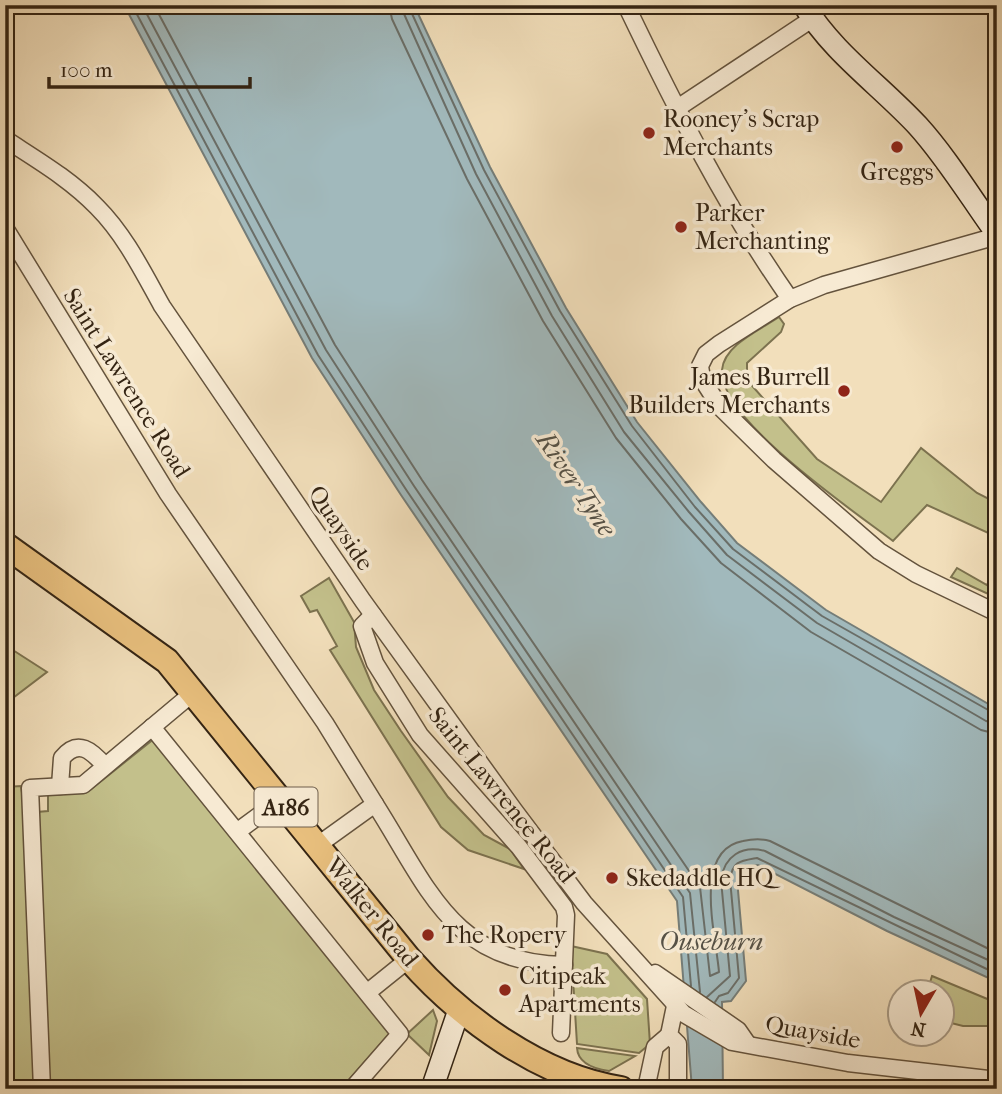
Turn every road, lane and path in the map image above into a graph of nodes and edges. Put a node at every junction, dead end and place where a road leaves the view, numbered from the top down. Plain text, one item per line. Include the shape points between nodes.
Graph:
1 (626, 5) edge
2 (808, 12) edge
3 (676, 109) junction
4 (5, 139) edge
5 (5, 228) edge
6 (997, 235) edge
7 (790, 299) junction
8 (5, 545) edge
9 (997, 613) edge
10 (373, 615) junction
11 (194, 692) junction
12 (152, 727) junction
13 (105, 766) junction
14 (60, 786) junction
15 (280, 800) junction
16 (375, 804) junction
17 (239, 831) junction
18 (318, 845) junction
19 (409, 959) junction
20 (564, 965) junction
21 (368, 992) junction
22 (681, 1004) junction
23 (459, 1010) junction
24 (561, 1033) dead end
25 (672, 1036) junction
26 (747, 1043) junction
27 (562, 1080) edge
28 (997, 1080) edge
29 (616, 1088) edge
30 (42, 1089) edge
31 (352, 1089) edge
32 (432, 1089) edge
33 (646, 1089) edge
34 (678, 1089) edge

1 - 3 street
2 - 3 street
2 - 6 street via 919,127
3 - 7 street via 743,232
4 - 10 street, Quayside via 74,186 134,254 162,306
5 - 16 street, Saint Lawrence Road via 168,494
6 - 7 street
7 - 9 street via 706,354 700,366 702,379 720,407 879,551
8 - 11 main road, Walker Road / A186 via 167,662
10 - 20 street, Saint Lawrence Road via 362,626 363,633 375,663 420,735 519,847 564,907
10 - 22 street, Quayside via 584,903
11 - 12 street
11 - 15 main road, Walker Road / A186
12 - 13 street
12 - 17 street
13 - 14 street via 83,785
13 - 14 street via 93,751 74,748 62,758
14 - 30 street via 30,788
15 - 17 street
15 - 18 main road, Walker Road / A186
16 - 18 street
16 - 20 street, Saint Lawrence Road via 446,915 471,940 531,964
17 - 21 street
18 - 19 main road, Walker Road / A186
19 - 21 street
19 - 23 main road, Walker Road / A186
20 - 24 street
21 - 31 street via 400,1034
22 - 25 street
22 - 26 street, Quayside via 723,1039
22 - 26 street, Quayside via 723,1019
23 - 27 main road, Walker Road / A186
23 - 32 street
25 - 33 street via 655,1047
25 - 34 street via 678,1044
26 - 28 street, Quayside via 848,1063
27 - 29 main road, Walker Road / A186

